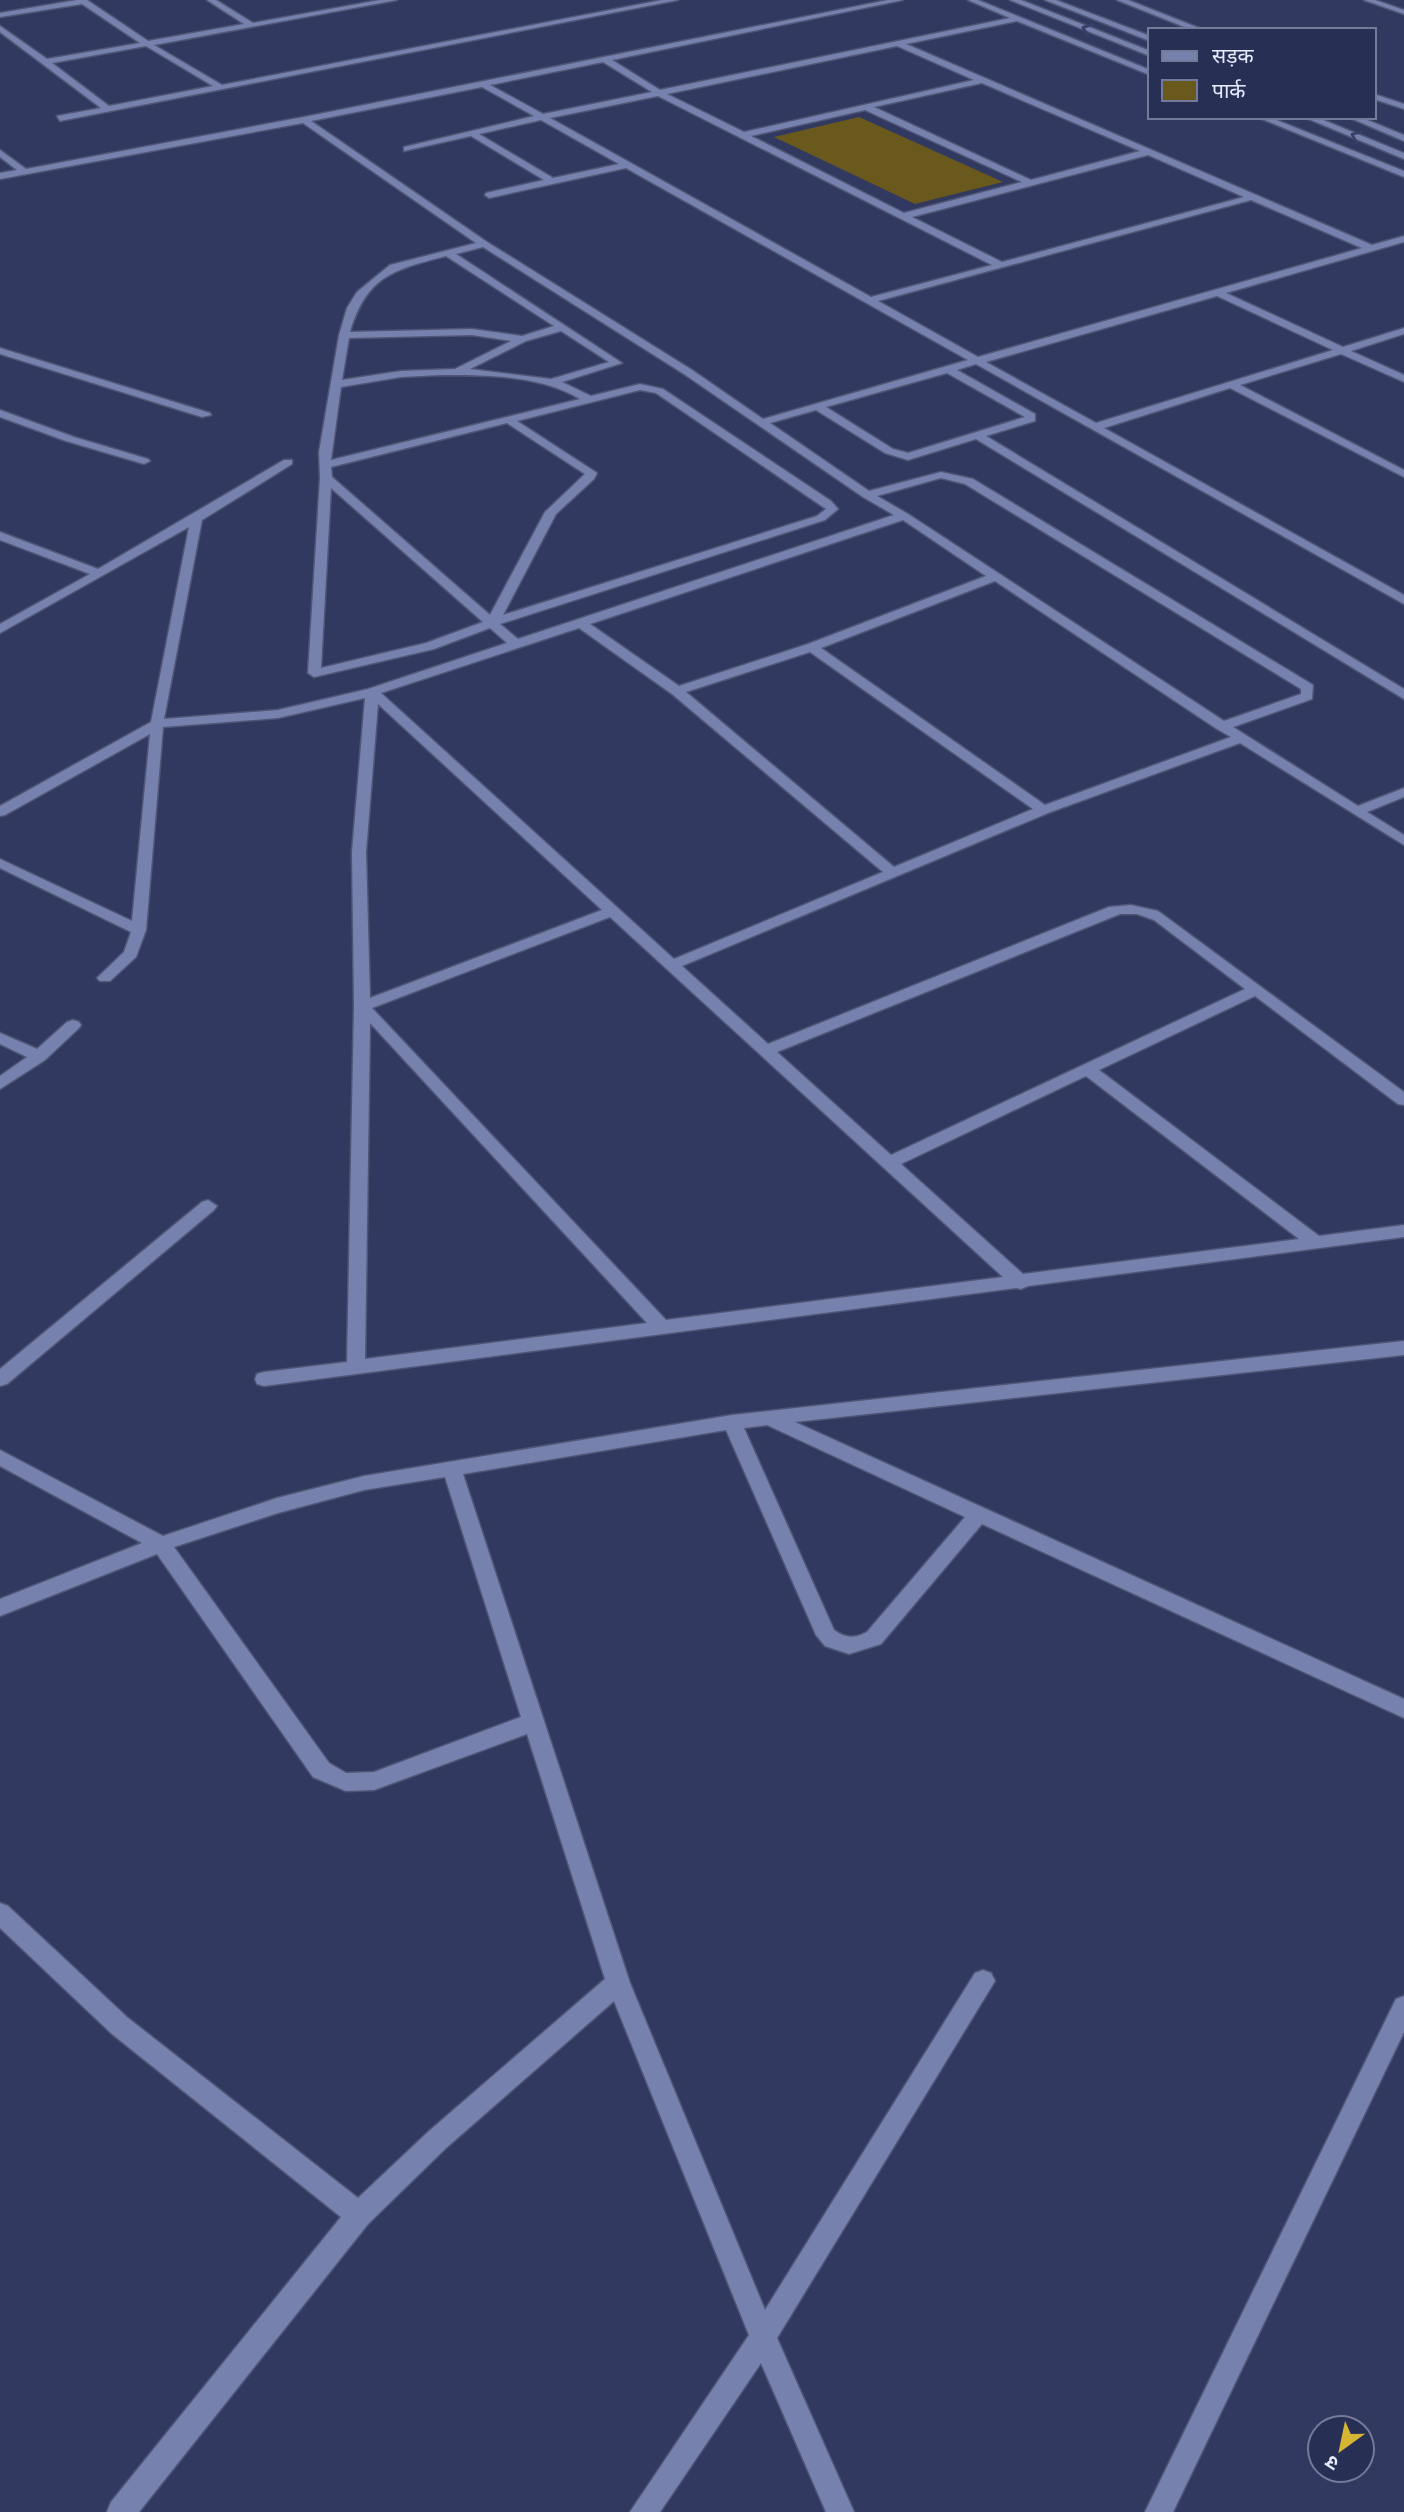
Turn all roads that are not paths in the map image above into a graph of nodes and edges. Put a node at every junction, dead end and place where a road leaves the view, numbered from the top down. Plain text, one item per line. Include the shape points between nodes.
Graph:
1 (83, 0) edge
2 (212, 0) edge
3 (343, 0) edge
4 (393, 0) edge
5 (674, 0) edge
6 (899, 0) edge
7 (972, 0) edge
8 (1014, 0) edge
9 (1049, 0) edge
10 (1121, 0) edge
11 (1150, 0) edge
12 (1368, 0) edge
13 (1131, 4) junction
14 (353, 7) junction
15 (1404, 12) edge
16 (0, 15) edge
17 (1017, 19) junction
18 (251, 25) junction
19 (0, 28) edge
20 (1195, 28) edge
21 (1148, 38) edge
22 (897, 43) junction
23 (147, 44) junction
24 (1148, 53) edge
25 (604, 59) junction
26 (45, 62) junction
27 (1148, 72) edge
28 (982, 80) junction
29 (481, 83) junction
30 (220, 87) junction
31 (659, 93) junction
32 (1376, 97) edge
33 (866, 107) junction
34 (1404, 107) edge
35 (108, 109) junction
36 (542, 117) junction
37 (60, 118) dead end
38 (1266, 119) edge
39 (1313, 119) edge
40 (1357, 119) edge
41 (304, 120) junction
42 (474, 135) junction
43 (743, 135) junction
44 (1404, 138) edge
45 (407, 149) dead end
46 (1148, 152) junction
47 (0, 153) edge
48 (1404, 156) edge
49 (626, 165) junction
50 (23, 171) junction
51 (1404, 174) edge
52 (0, 176) edge
53 (551, 181) junction
54 (1031, 183) junction
55 (489, 195) dead end
56 (1252, 197) junction
57 (904, 216) junction
58 (1404, 239) edge
59 (484, 244) junction
60 (1370, 248) junction
61 (446, 252) junction
62 (1000, 265) junction
63 (1217, 292) junction
64 (869, 301) junction
65 (562, 327) junction
66 (1404, 331) edge
67 (344, 335) junction
68 (522, 339) junction
69 (1341, 349) junction
70 (0, 351) edge
71 (973, 360) junction
72 (617, 363) junction
73 (946, 368) junction
74 (458, 371) junction
75 (628, 372) dead end
76 (1404, 379) edge
77 (639, 380) dead end
78 (555, 381) junction
79 (338, 384) junction
80 (1230, 384) junction
81 (650, 388) junction
82 (587, 398) junction
83 (817, 406) junction
84 (0, 413) edge
85 (206, 415) dead end
86 (509, 420) junction
87 (763, 422) junction
88 (1095, 427) junction
89 (978, 436) junction
90 (144, 461) dead end
91 (288, 461) dead end
92 (326, 471) junction
93 (1404, 474) edge
94 (867, 495) junction
95 (904, 516) junction
96 (198, 518) junction
97 (0, 536) edge
98 (99, 573) junction
99 (994, 576) junction
100 (1404, 600) edge
101 (493, 622) junction
102 (580, 623) junction
103 (0, 629) edge
104 (516, 644) junction
105 (812, 647) junction
106 (677, 691) junction
107 (372, 692) junction
108 (1404, 695) edge
109 (157, 724) junction
110 (1222, 726) junction
111 (1241, 738) junction
112 (1404, 792) edge
113 (1043, 810) junction
114 (1357, 811) junction
115 (0, 813) edge
116 (1404, 841) edge
117 (0, 863) edge
118 (893, 873) junction
119 (613, 911) junction
120 (139, 930) junction
121 (672, 965) junction
122 (105, 978) dead end
123 (1255, 990) junction
124 (362, 1006) junction
125 (73, 1025) dead end
126 (0, 1038) edge
127 (765, 1051) junction
128 (38, 1056) junction
129 (1087, 1069) junction
130 (0, 1084) edge
131 (1404, 1100) edge
132 (889, 1163) junction
133 (208, 1206) dead end
134 (1404, 1231) edge
135 (1314, 1241) junction
136 (1021, 1283) junction
137 (663, 1328) junction
138 (1404, 1348) edge
139 (1381, 1351) junction
140 (1404, 1361) edge
141 (356, 1367) junction
142 (0, 1379) edge
143 (264, 1379) dead end
144 (770, 1418) junction
145 (732, 1422) junction
146 (0, 1457) edge
147 (451, 1467) junction
148 (979, 1514) junction
149 (161, 1544) junction
150 (0, 1608) edge
151 (1404, 1709) edge
152 (533, 1722) junction
153 (0, 1913) edge
154 (983, 1981) dead end
155 (618, 1983) junction
156 (1404, 2007) edge
157 (359, 2215) junction
158 (763, 2337) junction
159 (121, 2512) edge
160 (644, 2512) edge
161 (840, 2512) edge
162 (1159, 2512) edge

1 - 16 street
1 - 23 street
2 - 18 street
3 - 14 street
4 - 14 street
5 - 30 street
6 - 25 street
7 - 17 street
24 -> 8 street
9 - 21 street
10 - 13 street
11 - 13 street
12 - 15 street
13 - 20 street
14 - 18 street
17 - 22 street
17 - 27 street
18 - 23 street
19 - 26 street
22 - 28 street
22 - 31 street
23 - 26 street
23 - 30 street
25 - 29 street
25 - 31 street
26 - 35 street
28 - 33 street
28 - 46 street
29 - 36 street
29 - 41 street
30 - 35 street
31 - 36 street
31 - 43 street
32 - 34 street
33 - 43 street
33 - 54 street
35 - 37 street
36 - 42 street
36 - 49 street
38 - 51 street
48 -> 39 street
40 - 44 street
41 - 50 street
41 - 59 street
42 - 45 street
42 - 53 street
43 - 57 street
46 - 54 street
46 - 56 street
47 - 50 street
49 - 53 street
49 - 64 street
50 - 52 street
53 - 55 street
54 - 57 street
56 - 60 street
56 - 62 street
57 - 62 street
58 - 60 street
59 - 61 street
59 - 87 street
60 - 63 street
61 - 65 street
61 - 67 street via 393,267 377,278 352,308
62 - 64 street
63 - 69 street
63 - 71 street
64 - 71 street
65 - 68 street
65 - 72 street
66 - 69 street
67 - 68 street via 472,332
67 - 79 street
68 - 74 street
69 - 76 street
69 - 80 street
70 - 85 street
71 - 73 street
71 - 88 street
72 - 75 street
72 - 78 street
73 - 83 street
73 - 89 street via 1030,414 1028,421
74 - 78 street
74 - 79 street via 416,370
77 - 81 street
78 - 82 street
79 - 92 street via 325,452
80 - 88 street
80 - 93 street
81 - 82 street via 626,388
81 - 101 street via 832,509 821,518
82 - 86 street
83 - 87 street
83 - 89 street via 899,455 917,456
84 - 90 street
86 - 92 street
86 - 101 street via 591,473 551,512
87 - 94 street
88 - 100 street
89 - 108 street
91 - 96 street
92 - 101 street
92 - 101 street via 314,673 430,646
94 - 95 street
94 - 110 street via 941,475 969,481 1308,688 1307,696
95 - 99 street
95 - 102 street
96 - 98 street
96 - 109 street
97 - 98 street
98 - 103 street
99 - 105 street
99 - 110 street
101 - 104 street
102 - 104 street
102 - 106 street
104 - 107 street
105 - 106 street
105 - 113 street
106 - 118 street
107 - 109 street via 278,714
107 - 119 street
107 - 124 street via 359,852
109 - 115 street
109 - 120 street
110 - 111 street
111 - 113 street
111 - 114 street
112 - 114 street
113 - 118 street
114 - 116 street
117 - 120 street
118 - 121 street
119 - 121 street
119 - 124 street
120 - 122 street via 131,954
121 - 127 street
123 - 127 street via 1159,917 1128,907
123 - 129 street
123 - 131 street
124 - 137 street
124 - 141 street
125 - 128 street
126 - 128 street
127 - 132 street
128 - 130 street
129 - 132 street
129 - 135 street
132 - 136 street
133 - 142 street
134 - 135 street
135 - 136 street
136 - 137 street
137 - 141 street
138 - 139 street
139 - 140 street
139 - 144 street
141 - 143 street
144 - 145 street
144 - 148 street
145 - 147 street
145 - 148 street via 826,1635 835,1643 851,1647 874,1638
146 - 149 street
147 - 149 street via 277,1506
147 - 152 street
148 - 151 street
149 - 150 street
149 - 152 street via 321,1770 336,1780 352,1785 374,1781
152 - 155 street
153 - 157 street via 120,2026
154 - 158 street
155 - 157 street via 437,2140
155 - 158 street
156 - 162 street
157 - 159 street
158 - 160 street
158 - 161 street

